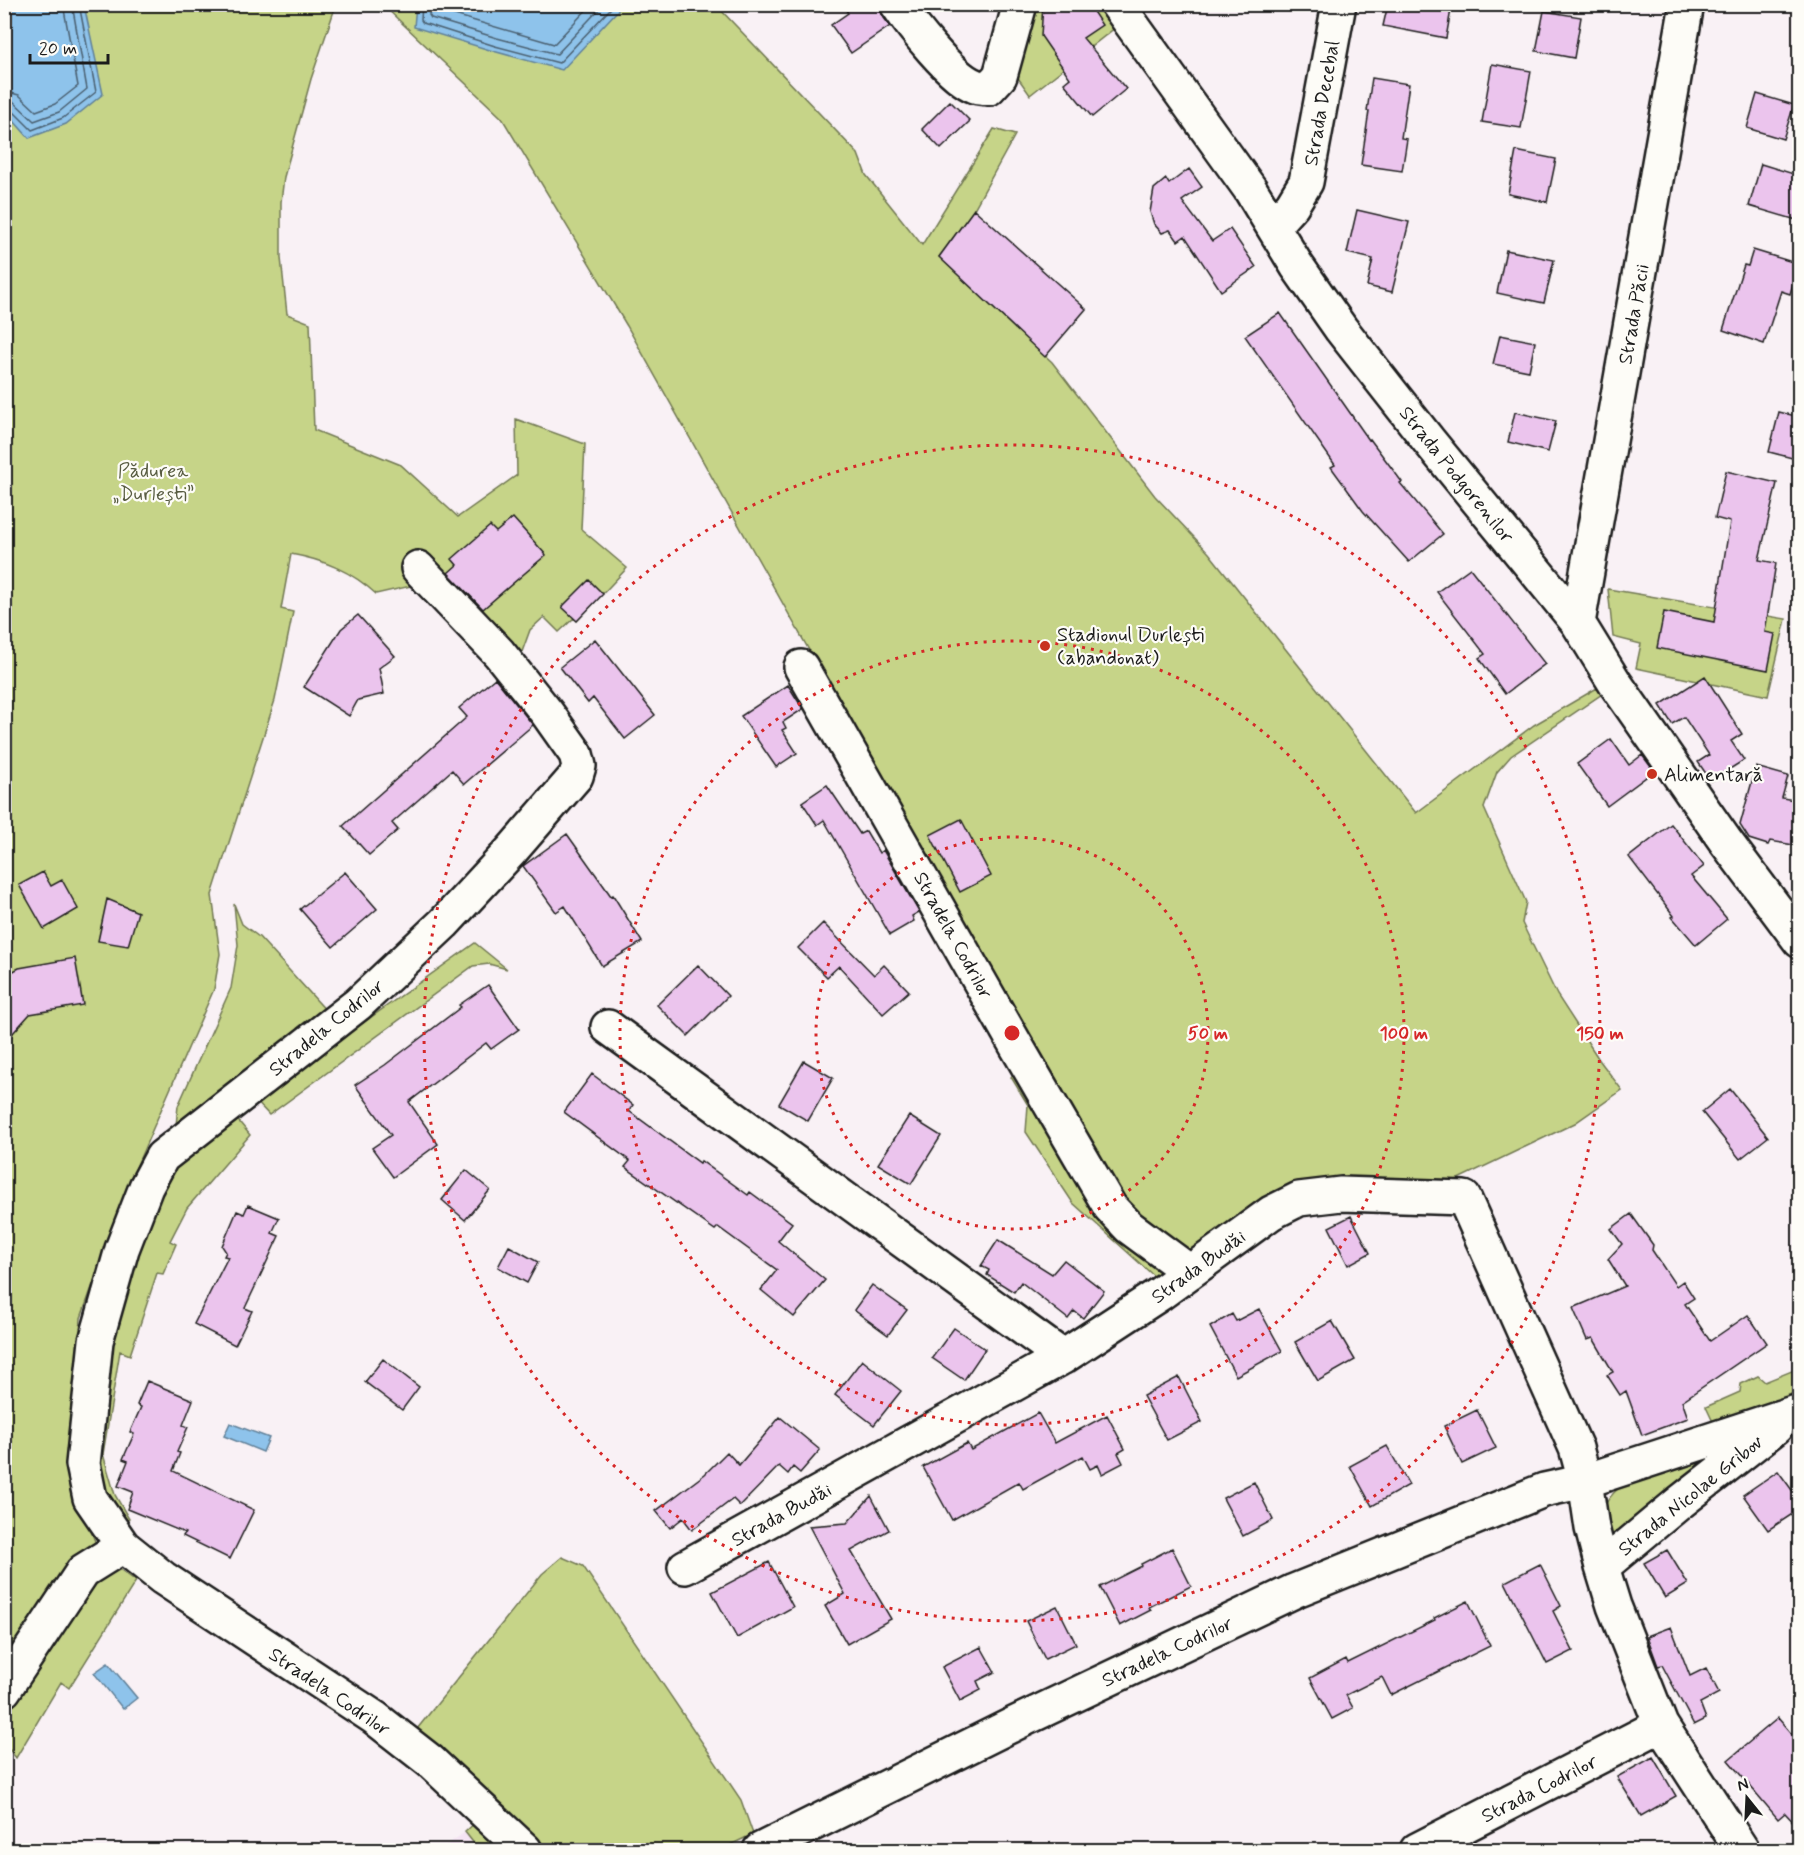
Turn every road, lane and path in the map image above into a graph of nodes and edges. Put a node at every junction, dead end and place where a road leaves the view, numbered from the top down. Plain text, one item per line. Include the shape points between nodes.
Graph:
1 (897, 4) edge
2 (1020, 4) edge
3 (1117, 4) edge
4 (1339, 4) edge
5 (1687, 4) edge
6 (1273, 226) junction
7 (418, 568) dead end
8 (1578, 623) junction
9 (801, 667) dead end
10 (1800, 941) edge
11 (608, 1027) dead end
12 (1190, 1272) junction
13 (1063, 1357) junction
14 (1796, 1410) edge
15 (1585, 1481) junction
16 (123, 1546) junction
17 (1602, 1567) junction
18 (685, 1568) dead end
19 (4, 1690) edge
20 (1661, 1725) junction
21 (525, 1851) edge
22 (760, 1851) edge
23 (1417, 1851) edge
24 (1742, 1851) edge

1 - 2 street via 945,63 975,87 989,88 1000,76
3 - 6 street, Strada Podgorenilor
4 - 6 street, Strada Decebal via 1306,182
5 - 8 street, Strada Păcii
6 - 8 street, Strada Podgorenilor via 1341,329
7 - 16 street, Stradela Codrilor via 499,653 547,713 576,754 576,776 444,923 358,1004 162,1157 122,1249 96,1341 83,1464 90,1498
8 - 10 street, Strada Podgorenilor via 1694,795
9 - 12 street, Stradela Codrilor via 1110,1207 1129,1227
11 - 13 street
12 - 13 street, Strada Budăi
12 - 15 street, Strada Budăi via 1271,1213 1299,1199 1341,1194 1464,1198 1576,1448
13 - 18 street, Strada Budăi
14 - 15 street, Strada Nicolae Gribov
14 - 17 street, Strada Nicolae Gribov
15 - 17 street, Strada Nicolae Gribov
15 - 22 street, Stradela Codrilor via 1544,1490 1294,1592 1016,1723
16 - 19 street via 83,1571
16 - 21 street, Stradela Codrilor via 198,1602 375,1718 430,1761
17 - 20 street
20 - 23 street, Strada Codrilor
20 - 24 street

